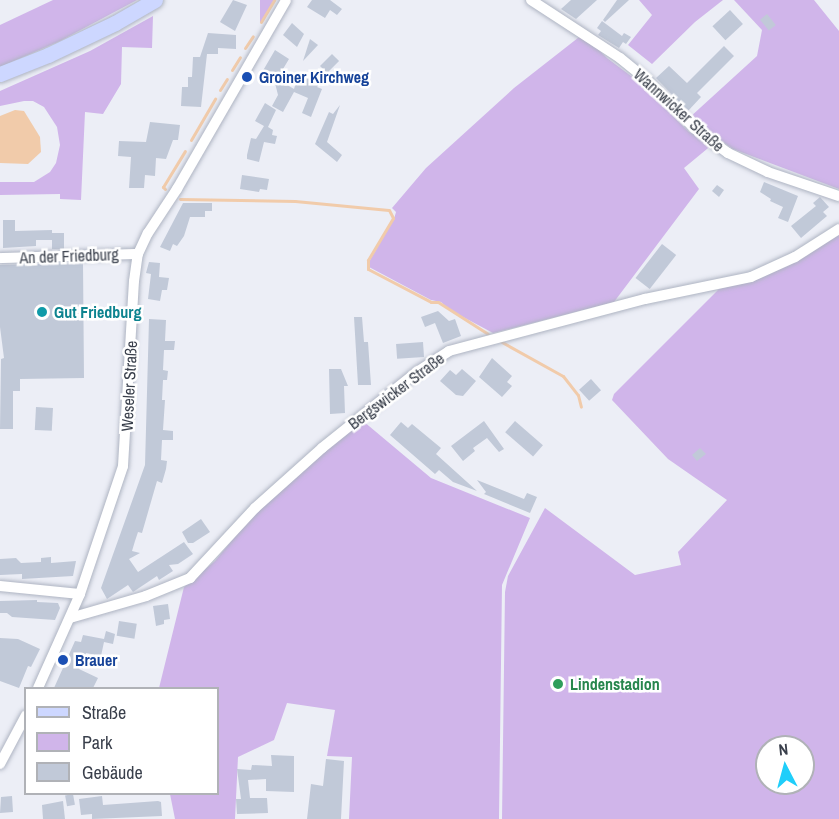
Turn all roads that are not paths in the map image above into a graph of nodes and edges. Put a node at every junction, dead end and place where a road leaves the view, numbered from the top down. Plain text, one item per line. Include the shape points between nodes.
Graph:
1 (154, 0) edge
2 (286, 0) edge
3 (531, 0) edge
4 (0, 74) edge
5 (839, 196) edge
6 (839, 229) edge
7 (138, 254) junction
8 (0, 258) edge
9 (0, 586) edge
10 (80, 594) junction
11 (70, 618) junction
12 (38, 687) edge
13 (21, 731) edge
14 (0, 764) edge

1 - 4 main road via 115,23
2 - 7 street, Weseler Straße
3 - 5 street, Wannwicker Straße via 620,58 695,129 728,153 768,172
6 - 11 street, Bergswicker Straße via 795,257 751,277 645,299 449,351 322,448 255,508 190,578 146,596
7 - 8 street, An der Friedburg
7 - 10 street, Weseler Straße via 123,466
9 - 10 street
10 - 11 street, Weseler Straße
11 - 12 street, Weseler Straße
13 - 14 street

